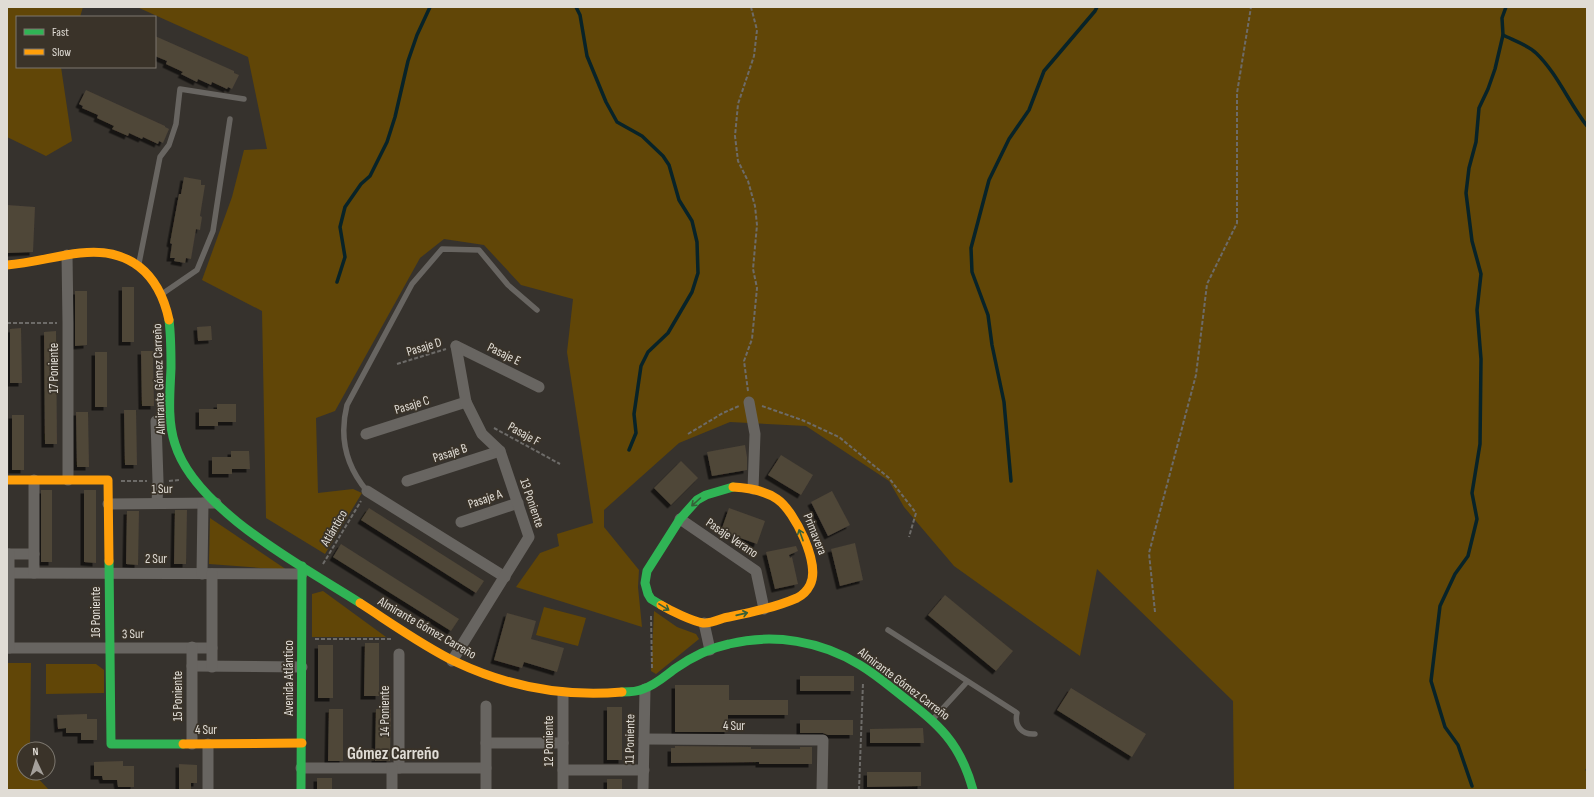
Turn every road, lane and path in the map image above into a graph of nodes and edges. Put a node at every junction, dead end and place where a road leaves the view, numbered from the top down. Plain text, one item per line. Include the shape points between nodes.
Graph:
1 (751, 7) edge
2 (1250, 7) edge
3 (244, 100) dead end
4 (230, 119) dead end
5 (67, 255) junction
6 (7, 265) edge
7 (139, 265) junction
8 (162, 295) junction
9 (537, 310) dead end
10 (7, 323) edge
11 (68, 323) junction
12 (456, 346) junction
13 (397, 364) dead end
14 (539, 387) dead end
15 (466, 402) junction
16 (749, 402) junction
17 (156, 421) dead end
18 (366, 434) dead end
19 (482, 434) junction
20 (688, 434) dead end
21 (500, 451) junction
22 (560, 464) dead end
23 (7, 480) edge
24 (34, 480) junction
25 (68, 480) junction
26 (408, 481) dead end
27 (753, 489) junction
28 (367, 491) junction
29 (216, 502) junction
30 (157, 503) junction
31 (204, 503) junction
32 (518, 503) junction
33 (108, 504) junction
34 (680, 519) junction
35 (461, 522) dead end
36 (909, 537) dead end
37 (8, 554) edge
38 (34, 554) junction
39 (302, 570) junction
40 (9, 573) junction
41 (34, 573) junction
42 (109, 573) junction
43 (207, 574) junction
44 (316, 575) junction
45 (506, 577) junction
46 (651, 599) junction
47 (764, 609) junction
48 (1155, 612) dead end
49 (704, 623) junction
50 (888, 630) dead end
51 (302, 638) junction
52 (397, 640) dead end
53 (8, 648) edge
54 (192, 648) junction
55 (212, 648) junction
56 (110, 649) junction
57 (710, 650) junction
58 (399, 654) dead end
59 (452, 661) junction
60 (192, 666) junction
61 (212, 666) junction
62 (864, 666) junction
63 (302, 667) junction
64 (967, 682) junction
65 (645, 689) junction
66 (563, 693) junction
67 (486, 706) dead end
68 (932, 719) junction
69 (1035, 734) dead end
70 (644, 739) junction
71 (302, 743) junction
72 (486, 743) junction
73 (563, 743) junction
74 (111, 744) joint
75 (192, 744) junction
76 (208, 744) junction
77 (301, 768) junction
78 (396, 768) junction
79 (486, 768) junction
80 (563, 770) junction
81 (644, 770) junction
82 (208, 790) edge
83 (301, 790) edge
84 (392, 790) edge
85 (486, 790) edge
86 (563, 790) edge
87 (643, 790) edge
88 (822, 790) edge
89 (859, 790) edge
90 (973, 790) edge

1 - 16 path via 757,30 754,56 738,104 735,136 738,161 748,181 757,225 753,269 757,288 752,339 744,361
2 - 48 path via 1237,93 1237,223 1207,284 1196,375 1149,553
3 - 7 lane via 180,89 176,124 169,145 160,157
4 - 8 lane via 213,231 197,270
5 - 6 street, Almirante Gómez Carreño
5 - 7 street, Almirante Gómez Carreño via 106,253 134,261
5 - 11 street, 17 Poniente
7 - 8 street, Almirante Gómez Carreño
8 - 29 street, Almirante Gómez Carreño via 171,330 173,438 188,470
9 - 28 lane via 508,285 479,250 442,249 412,284 347,405 343,426 345,447 353,471
10 - 11 path
11 - 25 street, 17 Poniente
12 - 13 path, Pasaje D
12 - 14 street, Pasaje E
12 - 15 street, 13 Poniente
15 - 18 street, Pasaje C
15 - 19 street, 13 Poniente
16 - 20 path via 723,413
16 - 27 street via 755,434
16 - 36 path via 802,420 839,437 889,478 916,513
17 - 30 street
19 - 21 street, 13 Poniente
19 - 22 path, Pasaje F via 488,425
21 - 26 street, Pasaje B
21 - 32 street, 13 Poniente
23 - 24 street
24 - 25 street
24 - 38 street
25 - 33 street, 16 Poniente via 108,480
27 -> 34 street, Primavera via 733,487 714,491 697,500
47 -> 27 street, Primavera via 801,596 812,582 813,571 795,519 782,503
28 - 44 path, Atlántico
28 - 45 street
29 - 31 street, 1 Sur
29 - 39 street, Almirante Gómez Carreño
30 - 31 street, 1 Sur
30 - 33 street, 1 Sur
31 - 43 street
32 - 35 street, Pasaje A
32 - 45 street, 13 Poniente via 529,537
33 - 42 street, 16 Poniente
34 - 46 street, Primavera via 646,571 646,589
34 - 47 street, Pasaje Verano via 756,571
37 - 38 street
37 - 40 street
38 - 41 street
39 - 43 street, 2 Sur
39 - 44 street, Almirante Gómez Carreño
39 - 51 street, Avenida Atlántico
40 - 41 street, 2 Sur
40 - 53 street
41 - 42 street, 2 Sur
42 - 43 street, 2 Sur
42 - 56 street, 16 Poniente
43 - 55 street
44 - 59 street, Almirante Gómez Carreño
45 - 59 street, 13 Poniente
46 -> 49 street via 669,610
46 - 65 path via 652,675
49 -> 47 street, Primavera
49 - 57 street
50 - 64 lane
51 - 52 path
51 - 63 street, Avenida Atlántico
53 - 56 street, 3 Sur
54 - 55 street, 3 Sur
54 - 56 street, 3 Sur
54 - 60 street, 15 Poniente
55 - 61 street
56 - 74 street, 16 Poniente
57 - 62 street, Almirante Gómez Carreño via 727,644 760,639 795,640 844,655
57 - 65 street, Almirante Gómez Carreño via 682,664
58 - 78 street, 14 Poniente
59 - 66 street, Almirante Gómez Carreño via 486,676 544,691
60 - 61 street
60 - 75 street, 15 Poniente
61 - 63 street
62 - 68 street, Almirante Gómez Carreño
62 - 89 path
63 - 71 street, Avenida Atlántico
64 - 68 lane
64 - 69 lane via 1017,713 1016,722 1020,729 1027,734
65 - 66 street, Almirante Gómez Carreño via 604,694
65 - 70 street, 11 Poniente
66 - 73 street, 12 Poniente
67 - 72 street
68 - 90 street, Almirante Gómez Carreño via 958,750
70 - 81 street, 11 Poniente
70 - 88 street, 4 Sur via 823,740
71 - 76 street, 4 Sur
71 - 77 street, Avenida Atlántico
72 - 73 street
72 - 79 street
73 - 80 street, 12 Poniente
74 - 75 street, 4 Sur
75 - 76 street, 4 Sur
76 - 82 street
77 - 78 street
77 - 83 street, Avenida Atlántico
78 - 79 street
78 - 84 street, 14 Poniente
79 - 85 street
80 - 81 street
80 - 86 street, 12 Poniente
81 - 87 street, 11 Poniente

